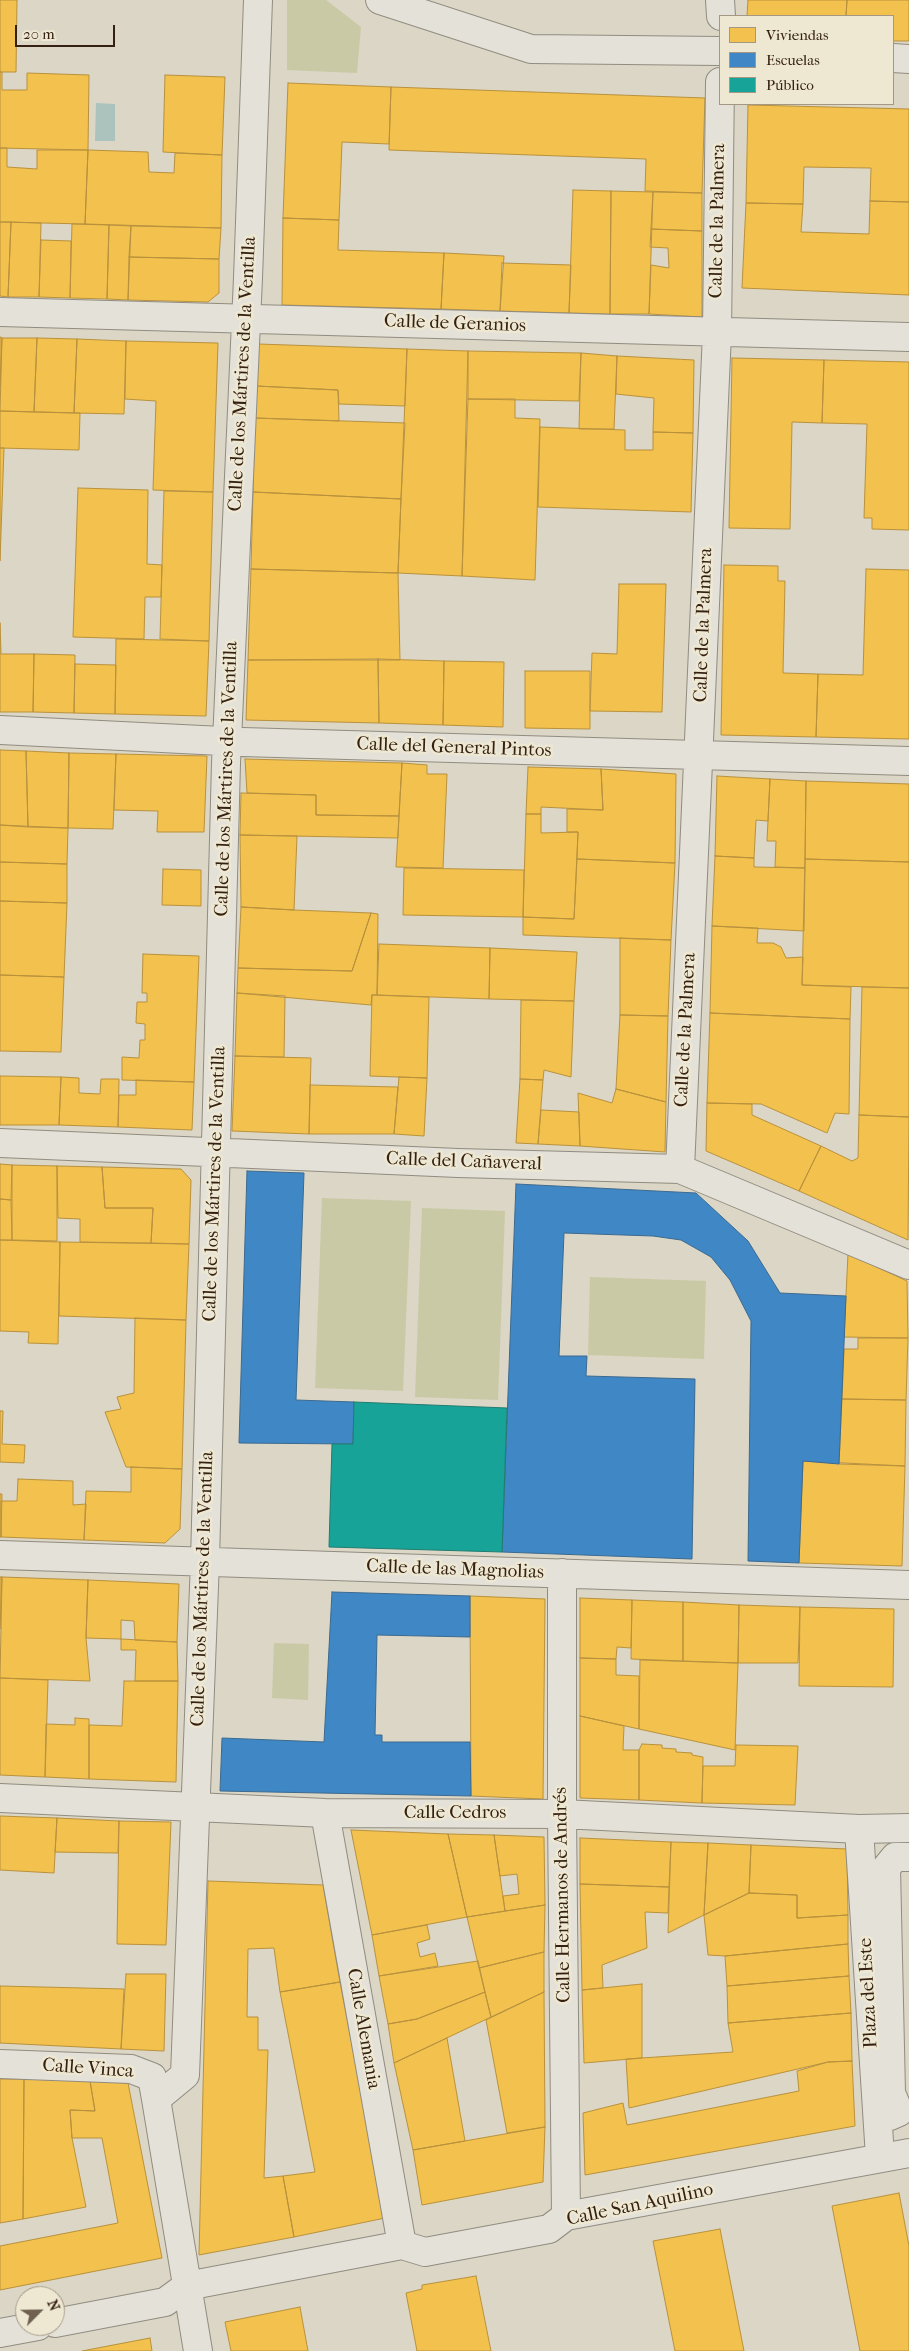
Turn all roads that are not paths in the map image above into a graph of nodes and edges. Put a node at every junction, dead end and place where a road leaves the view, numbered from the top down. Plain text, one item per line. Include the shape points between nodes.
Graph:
1 (258, 0) edge
2 (380, 0) edge
3 (720, 0) edge
4 (720, 15) edge
5 (719, 52) edge
6 (894, 58) edge
7 (909, 59) edge
8 (720, 105) edge
9 (0, 312) edge
10 (245, 318) junction
11 (717, 333) junction
12 (909, 337) edge
13 (0, 730) edge
14 (228, 741) junction
15 (699, 755) junction
16 (909, 761) edge
17 (0, 1143) edge
18 (216, 1152) junction
19 (680, 1168) junction
20 (909, 1265) edge
21 (0, 1555) edge
22 (206, 1561) junction
23 (562, 1573) junction
24 (909, 1585) edge
25 (0, 1798) edge
26 (196, 1806) junction
27 (326, 1813) junction
28 (562, 1814) junction
29 (909, 1828) edge
30 (859, 1829) junction
31 (890, 1864) edge
32 (0, 2064) edge
33 (156, 2099) junction
34 (899, 2116) edge
35 (909, 2153) edge
36 (880, 2157) junction
37 (566, 2216) junction
38 (402, 2245) junction
39 (187, 2286) junction
40 (65, 2321) edge
41 (15, 2331) edge
42 (0, 2334) edge
43 (198, 2351) edge

1 - 10 street, Calle de los Mártires de la Ventilla
2 - 5 street via 531,49
3 - 4 street
6 - 7 street
8 - 11 street, Calle de la Palmera
9 - 10 street, Calle de Geranios
10 - 11 street, Calle de Geranios
10 - 14 street, Calle de los Mártires de la Ventilla
11 - 12 street, Calle de Geranios
11 - 15 street, Calle de la Palmera
13 - 14 street, Calle del General Pintos
14 - 15 street, Calle del General Pintos
14 - 18 street, Calle de los Mártires de la Ventilla
15 - 16 street, Calle del General Pintos
15 - 19 street, Calle de la Palmera
17 - 18 street, Calle del Cañaveral
18 - 19 street, Calle del Cañaveral via 458,1163
18 - 22 street, Calle de los Mártires de la Ventilla
19 - 20 street, Calle del Cañaveral
21 - 22 street, Calle de las Magnolias
22 - 23 street, Calle de las Magnolias
22 - 26 street, Calle de los Mártires de la Ventilla
23 - 24 street, Calle de las Magnolias
23 - 28 street, Calle Hermanos de Andrés
25 - 26 street, Calle Cedros
26 - 27 street, Calle Cedros
26 - 33 street, Calle de los Mártires de la Ventilla via 185,2074
27 - 28 street, Calle Cedros
27 - 38 street, Calle Alemania
28 - 30 street, Calle Cedros
28 - 37 street, Calle Hermanos de Andrés
29 - 30 street, Calle Cedros
30 - 36 street, Plaza del Este
31 - 34 street via 891,2093
32 - 33 street, Calle Vinca via 131,2069 152,2076
33 - 39 street
35 - 36 street, Calle San Aquilino
36 - 37 street, Calle San Aquilino
37 - 38 street, Calle San Aquilino via 549,2229 426,2252
38 - 39 street, Calle San Aquilino
39 - 40 street, Calle San Aquilino via 165,2302
39 - 43 street
41 - 42 street

